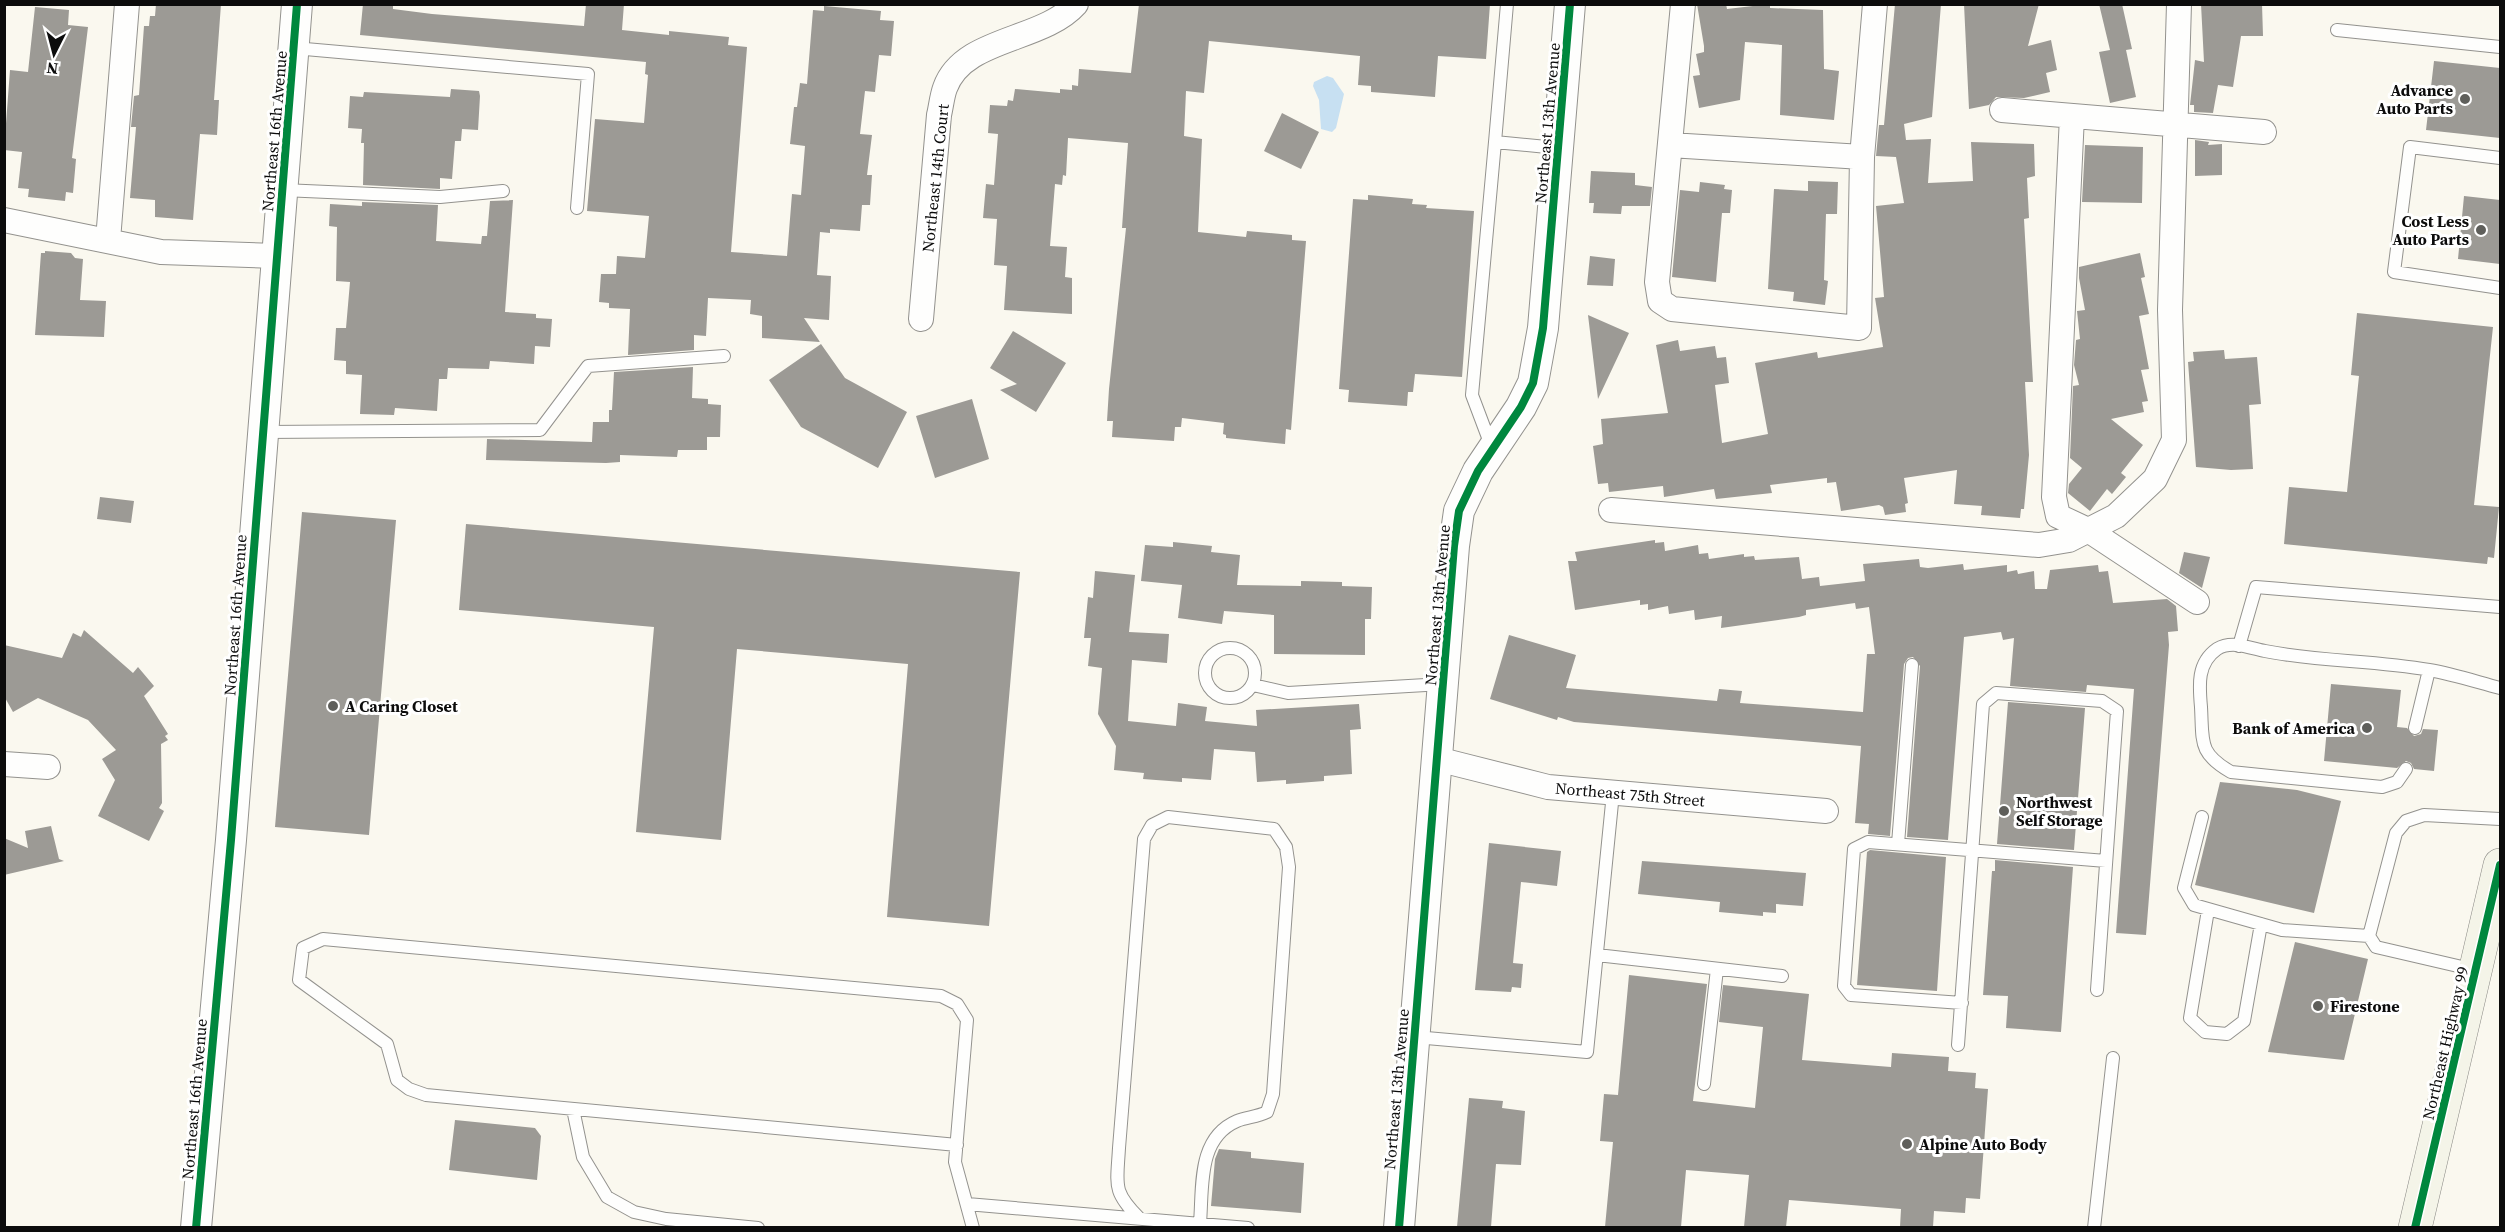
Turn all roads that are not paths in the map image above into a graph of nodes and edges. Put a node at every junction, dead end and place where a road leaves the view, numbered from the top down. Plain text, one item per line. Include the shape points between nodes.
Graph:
1 (127, 4) edge
2 (297, 4) edge
3 (1076, 4) edge
4 (1507, 4) edge
5 (1570, 4) edge
6 (1683, 4) edge
7 (1875, 4) edge
8 (2179, 4) edge
9 (2337, 30) dead end
10 (2500, 47) edge
11 (294, 48) junction
12 (2002, 110) dead end
13 (2072, 116) junction
14 (2175, 124) junction
15 (2264, 132) dead end
16 (1495, 142) junction
17 (1670, 145) junction
18 (1558, 148) junction
19 (1862, 157) junction
20 (2500, 158) edge
21 (282, 190) junction
22 (503, 191) dead end
23 (577, 208) dead end
24 (4, 220) edge
25 (108, 240) junction
26 (277, 256) junction
27 (2500, 288) edge
28 (921, 319) dead end
29 (724, 357) dead end
30 (263, 432) junction
31 (1492, 449) junction
32 (1611, 510) dead end
33 (2088, 530) junction
34 (2197, 602) dead end
35 (2500, 607) edge
36 (2239, 646) junction
37 (1912, 665) dead end
38 (2428, 670) junction
39 (1443, 684) junction
40 (1253, 685) junction
41 (2500, 688) edge
42 (2415, 728) dead end
43 (1437, 759) junction
44 (4, 764) edge
45 (48, 767) dead end
46 (2406, 769) dead end
47 (1613, 793) junction
48 (1826, 812) dead end
49 (2202, 817) dead end
50 (2500, 819) edge
51 (1898, 844) junction
52 (1973, 850) junction
53 (2106, 861) junction
54 (2500, 865) edge
55 (2208, 910) junction
56 (2261, 924) junction
57 (2369, 936) junction
58 (1597, 955) junction
59 (1717, 969) junction
60 (2476, 970) junction
61 (1782, 976) dead end
62 (2097, 990) dead end
63 (1962, 1003) junction
64 (1414, 1037) junction
65 (1958, 1045) dead end
66 (2113, 1058) dead end
67 (1704, 1084) dead end
68 (573, 1109) junction
69 (957, 1146) junction
70 (967, 1203) junction
71 (1139, 1218) junction
72 (1200, 1223) junction
73 (195, 1227) edge
74 (758, 1227) edge
75 (973, 1227) edge
76 (1248, 1227) edge
77 (1399, 1227) edge
78 (2094, 1227) edge
79 (2415, 1227) edge

1 - 25 street
2 - 11 street, Northeast 16th Avenue
3 - 28 street, Northeast 14th Court via 1065,17 1041,30 1000,42 967,60 945,86
4 - 16 lane
5 - 18 street, Northeast 13th Avenue
6 - 17 street
7 - 19 street
8 - 14 street
9 - 10 lane
11 - 21 street, Northeast 16th Avenue
11 - 23 lane via 588,74
12 - 13 street
13 - 14 street
13 - 33 street via 2054,497 2058,516
14 - 15 street
14 - 33 street via 2170,310 2174,440 2155,479 2116,516
16 - 18 lane
16 - 31 lane via 1472,395
17 - 19 street
17 - 19 street via 1657,282 1660,301 1672,309 1859,328
18 - 31 street, Northeast 13th Avenue via 1543,328 1533,383
20 - 27 lane via 2410,147 2394,272
21 - 22 lane via 440,197
21 - 26 street, Northeast 16th Avenue
24 - 25 street
25 - 26 street via 161,252
26 - 30 street, Northeast 16th Avenue
29 - 30 lane via 588,366 540,430
30 - 73 street, Northeast 16th Avenue
31 - 39 street, Northeast 13th Avenue via 1459,511
32 - 33 street via 2039,545 2069,540
33 - 34 street
35 - 36 lane via 2256,587
36 - 38 lane via 2285,655
36 - 46 lane via 2230,643 2218,649 2207,658 2201,671 2204,748 2215,762 2231,772 2382,788 2397,782
37 - 51 lane
38 - 41 lane
38 - 42 lane
39 - 40 lane via 1288,693
39 - 43 street, Northeast 13th Avenue
40 - 40 lane via 1255,665 1242,650 1222,648 1207,661 1206,681 1218,696 1238,697
43 - 47 street, Northeast 75th Street via 1548,787
43 - 64 street, Northeast 13th Avenue
44 - 45 street
47 - 48 street, Northeast 75th Street
47 - 58 lane
49 - 55 lane via 2184,888 2194,905
50 - 57 lane via 2424,816 2406,822 2396,833
51 - 52 lane
51 - 63 lane via 1868,842 1854,849 1844,986 1851,995
52 - 53 lane
52 - 53 lane via 1983,704 1996,693 2102,701 2117,711
52 - 63 lane
53 - 62 lane
54 - 60 main road, Northeast Highway 99
55 - 56 lane
55 - 56 lane via 2190,1018 2205,1032 2227,1034 2244,1021
56 - 57 lane via 2282,930
57 - 60 lane via 2376,947
58 - 59 lane
58 - 64 lane via 1587,1052
59 - 61 lane
59 - 67 lane
60 - 79 main road, Northeast Highway 99
63 - 65 lane
64 - 77 street, Northeast 13th Avenue
66 - 78 lane
68 - 69 lane
68 - 69 lane via 426,1095 409,1089 397,1080 387,1044 298,980 303,948 323,939 941,996 957,1004 967,1020
68 - 74 lane via 583,1157 607,1197 634,1212 666,1219
69 - 70 lane via 955,1162
70 - 71 lane
70 - 75 lane
71 - 72 lane
71 - 72 lane via 1121,1200 1117,1187 1119,1148 1143,847 1152,825 1168,817 1274,829 1286,847 1289,867 1273,1094 1267,1112 1238,1121 1215,1135 1207,1151
72 - 76 lane

